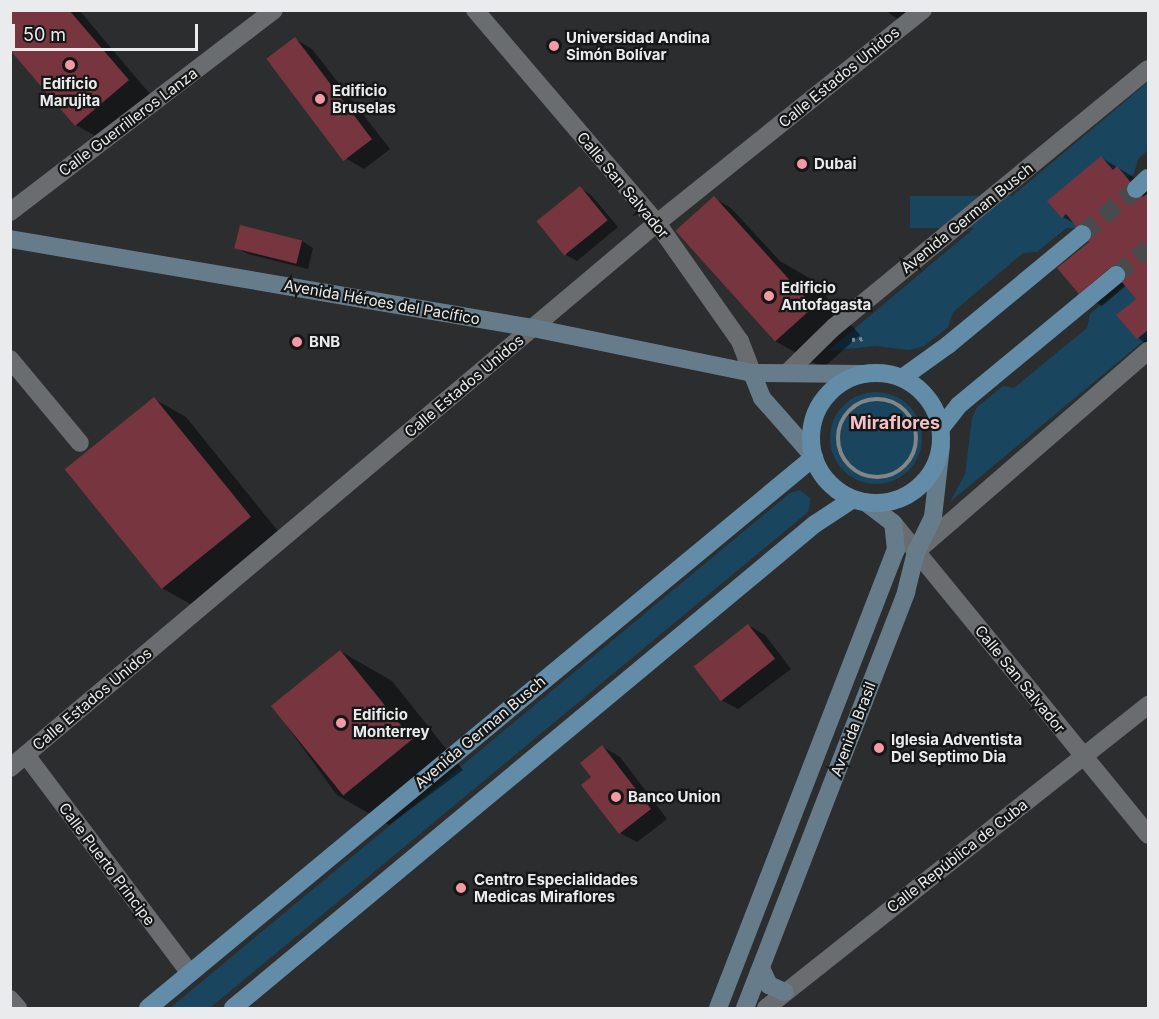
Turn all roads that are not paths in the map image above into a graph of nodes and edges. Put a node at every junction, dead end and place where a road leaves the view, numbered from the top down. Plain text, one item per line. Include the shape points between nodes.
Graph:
1 (274, 10) edge
2 (475, 10) edge
3 (923, 10) edge
4 (1149, 69) edge
5 (10, 212) edge
6 (657, 223) junction
7 (1082, 234) tunnel mouth
8 (10, 239) edge
9 (1116, 275) tunnel mouth
10 (533, 328) junction
11 (1149, 351) edge
12 (10, 358) edge
13 (789, 371) junction
14 (752, 373) junction
15 (864, 374) junction
16 (902, 378) junction
17 (941, 437) junction
18 (80, 443) dead end
19 (814, 457) junction
20 (859, 500) junction
21 (893, 523) junction
22 (916, 552) junction
23 (1149, 705) edge
24 (835, 714) junction
25 (855, 723) junction
26 (26, 755) junction
27 (1084, 757) junction
28 (10, 768) edge
29 (788, 832) junction
30 (1149, 835) edge
31 (810, 840) junction
32 (749, 930) junction
33 (772, 939) junction
34 (761, 968) junction
35 (189, 972) junction
36 (785, 992) junction
37 (10, 999) edge
38 (18, 1008) edge
39 (148, 1008) edge
40 (233, 1008) edge
41 (718, 1008) edge
42 (745, 1008) edge
43 (766, 1008) edge

1 - 5 street, Calle Guerrilleros Lanza
2 - 6 street, Calle San Salvador
3 - 6 street, Calle Estados Unidos
4 - 13 street, Avenida German Busch via 834,327
6 - 10 street, Calle Estados Unidos
6 - 14 street, Calle San Salvador via 740,341
7 - 16 main road
8 - 10 main road, Avenida Héroes del Pacífico
9 - 17 main road via 966,399
10 - 14 main road, Avenida Héroes del Pacífico
10 - 26 street, Calle Estados Unidos
11 - 22 street
12 - 18 street
13 - 14 main road, Avenida Héroes del Pacífico
13 - 15 main road, Avenida Héroes del Pacífico
14 - 19 main road via 762,398
15 - 16 main road
15 - 19 main road via 843,382 821,403 813,427
16 - 17 main road via 927,398
17 - 20 main road via 928,478 915,490 889,502
17 - 22 main road, Avenida Brasil via 933,517
19 - 20 main road via 829,482
19 - 35 main road, Avenida German Busch
20 - 21 main road
20 - 40 main road via 815,524
21 - 22 street, Calle San Salvador
21 - 24 main road, Avenida Brasil via 897,550
22 - 25 main road, Avenida Brasil via 906,592
22 - 27 street, Calle San Salvador
23 - 27 street, Calle República de Cuba
24 - 25 main road
24 - 29 main road, Avenida Brasil
25 - 31 main road, Avenida Brasil
26 - 28 street, Calle Estados Unidos
26 - 35 street, Calle Puerto Principe
27 - 30 street, Calle San Salvador
27 - 36 street, Calle República de Cuba
29 - 31 main road
29 - 32 main road, Avenida Brasil
31 - 33 main road, Avenida Brasil
32 - 33 main road
32 - 41 main road, Avenida Brasil
33 - 34 main road, Avenida Brasil
34 - 36 main road via 768,985
34 - 42 main road, Avenida Brasil
35 - 39 main road, Avenida German Busch
36 - 43 street, Calle República de Cuba
37 - 38 street

